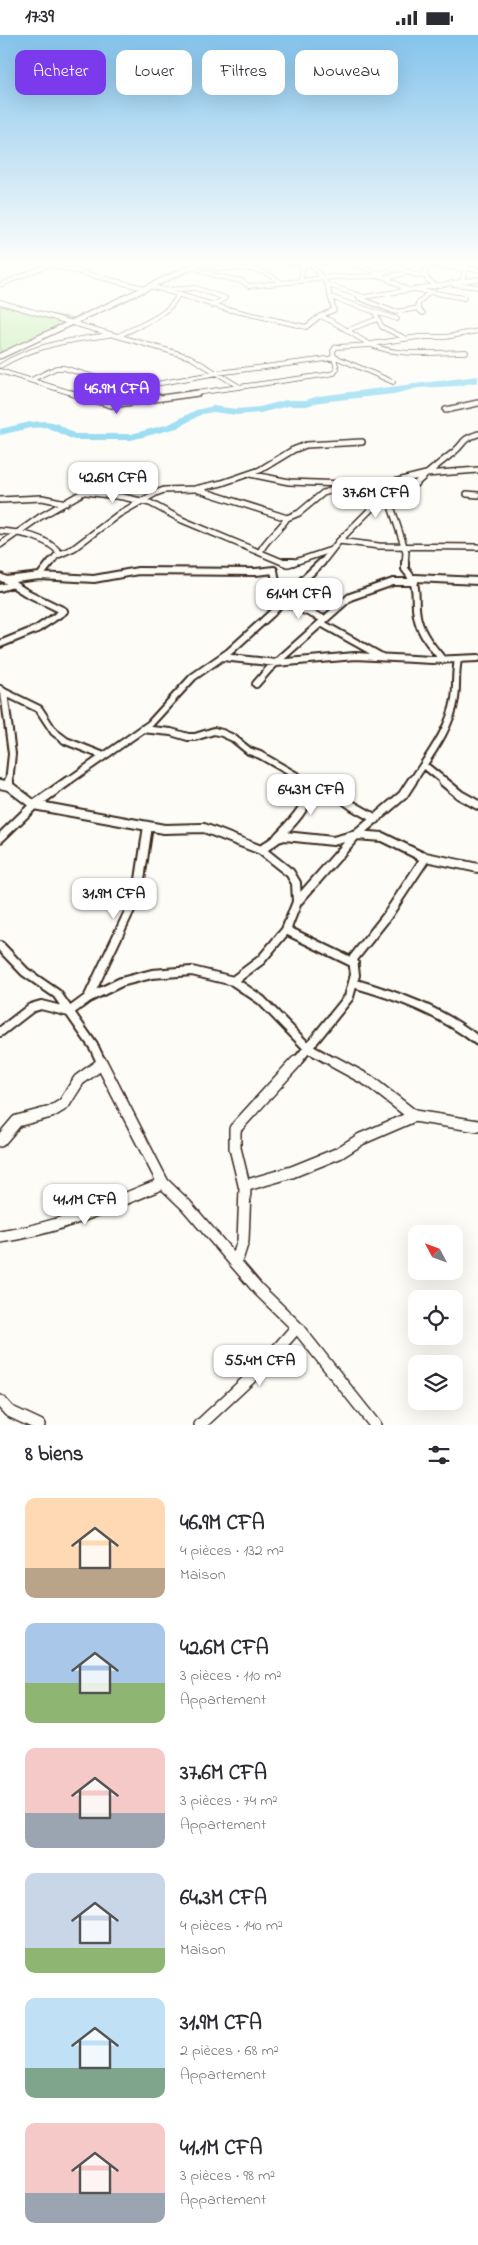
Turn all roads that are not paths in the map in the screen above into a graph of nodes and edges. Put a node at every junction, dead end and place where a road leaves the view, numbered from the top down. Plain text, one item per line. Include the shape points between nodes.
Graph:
1 (64, 327) edge
2 (86, 327) edge
3 (135, 327) edge
4 (343, 327) edge
5 (356, 327) edge
6 (383, 327) edge
7 (348, 330) junction
8 (478, 331) edge
9 (112, 334) junction
10 (118, 336) junction
11 (406, 339) junction
12 (372, 344) junction
13 (466, 352) dead end
14 (0, 356) edge
15 (334, 357) junction
16 (0, 366) edge
17 (0, 371) edge
18 (218, 373) junction
19 (31, 380) junction
20 (393, 382) dead end
21 (240, 387) junction
22 (133, 388) junction
23 (161, 399) junction
24 (478, 403) edge
25 (446, 410) dead end
26 (478, 434) edge
27 (362, 442) dead end
28 (119, 469) dead end
29 (477, 469) edge
30 (250, 474) junction
31 (426, 474) junction
32 (390, 483) junction
33 (350, 484) junction
34 (195, 489) junction
35 (86, 492) junction
36 (467, 494) dead end
37 (478, 495) edge
38 (0, 500) edge
39 (141, 502) junction
40 (67, 503) junction
41 (287, 519) junction
42 (0, 531) edge
43 (17, 533) junction
44 (339, 541) junction
45 (0, 545) edge
46 (405, 547) junction
47 (478, 547) edge
48 (331, 550) junction
49 (260, 552) junction
50 (61, 554) junction
51 (288, 564) junction
52 (274, 570) junction
53 (40, 575) junction
54 (3, 578) edge
55 (415, 580) junction
56 (478, 581) edge
57 (12, 584) junction
58 (0, 588) edge
59 (282, 601) junction
60 (322, 621) junction
61 (0, 644) edge
62 (222, 657) junction
63 (384, 657) junction
64 (478, 658) edge
65 (442, 660) junction
66 (458, 660) junction
67 (276, 663) junction
68 (256, 684) dead end
69 (2, 691) edge
70 (142, 729) junction
71 (104, 756) junction
72 (424, 765) junction
73 (308, 783) junction
74 (0, 784) edge
75 (9, 786) junction
76 (34, 805) junction
77 (478, 805) edge
78 (376, 819) junction
79 (148, 826) junction
80 (356, 835) junction
81 (278, 837) junction
82 (0, 838) edge
83 (261, 850) junction
84 (421, 855) junction
85 (478, 868) edge
86 (297, 902) junction
87 (286, 930) junction
88 (0, 946) edge
89 (354, 963) junction
90 (233, 981) junction
91 (353, 983) junction
92 (88, 999) junction
93 (69, 1012) junction
94 (0, 1032) edge
95 (478, 1041) edge
96 (308, 1048) junction
97 (101, 1064) junction
98 (414, 1116) junction
99 (478, 1126) edge
100 (0, 1141) edge
101 (163, 1183) junction
102 (244, 1186) junction
103 (0, 1237) edge
104 (236, 1263) junction
105 (297, 1327) junction
106 (0, 1401) edge
107 (39, 1425) edge
108 (200, 1425) edge
109 (375, 1425) edge

1 - 14 street
2 - 9 street
3 - 10 street
4 - 7 street
5 - 7 street
6 - 11 street
7 - 12 street
8 - 11 street
9 - 10 street
9 - 16 street via 50,343
10 - 18 street via 190,357
11 - 12 street
12 - 13 street via 419,352
12 - 15 street via 340,346 333,351
15 - 18 street
15 - 20 street
15 - 21 street via 338,369 334,373
17 - 19 street
18 - 21 street
18 - 22 street
19 - 22 street via 60,367
19 - 23 street via 107,405
21 - 23 street
22 - 23 street
24 - 25 street
26 - 31 street via 464,439 456,450
27 - 30 street via 306,445
28 - 35 street
29 - 31 street
30 - 33 street via 289,482
30 - 34 street
31 - 32 street
31 - 46 street via 392,506 394,523
32 - 33 street
32 - 44 street via 376,504
33 - 41 street via 340,490 325,492 302,513
34 - 39 street via 164,490
34 - 41 street
35 - 39 street
35 - 40 street
36 - 37 street
38 - 40 street via 42,498
39 - 49 street via 167,509 182,520
39 - 50 street
40 - 43 street
41 - 49 street via 264,543
42 - 43 street
43 - 45 street
43 - 50 street via 43,540
44 - 46 street
44 - 48 street
46 - 47 street
46 - 55 street via 405,569
48 - 51 street
48 - 59 street via 317,569
49 - 51 street
50 - 53 street
51 - 52 street
52 - 53 street via 256,573 138,571 94,579
52 - 59 street via 278,598
53 - 54 street
54 - 57 street
55 - 56 street
55 - 60 street via 393,582 359,593
55 - 65 street via 417,618 430,645
57 - 58 street
57 - 61 street via 64,611 37,629
59 - 60 street
59 - 62 street
60 - 63 street
60 - 67 street
62 - 67 street
62 - 70 street via 193,677
63 - 65 street
63 - 67 street
64 - 66 street
65 - 66 street
66 - 72 street via 448,722
67 - 68 street
69 - 71 street via 38,709 66,741
69 - 75 street via 12,754
70 - 71 street
70 - 73 street via 188,737 214,731 222,733
71 - 76 street
72 - 77 street via 460,795
72 - 78 street via 403,795
73 - 78 street via 327,787
73 - 81 street via 307,804
74 - 75 street
75 - 76 street
76 - 79 street
76 - 82 street
78 - 80 street
79 - 83 street via 204,828 230,835
79 - 92 street via 138,893
80 - 81 street via 333,841
80 - 84 street via 382,837
80 - 86 street
81 - 83 street
83 - 86 street via 290,873 296,883
84 - 85 street
84 - 89 street via 424,863 355,955
86 - 87 street
87 - 89 street
87 - 90 street via 260,960
88 - 93 street via 25,972 57,994
89 - 91 street
90 - 92 street via 192,971 152,974 121,982
90 - 96 street via 261,1000
91 - 95 street via 411,1003 466,1030
91 - 96 street via 349,997
92 - 93 street
93 - 94 street via 41,1005 31,1008
93 - 97 street via 94,1047
96 - 98 street via 369,1081
96 - 102 street via 235,1129 235,1148
97 - 100 street via 79,1081 64,1104 51,1112 18,1121
97 - 101 street
98 - 99 street
98 - 102 street via 361,1139 339,1153 292,1172
101 - 103 street via 54,1225
101 - 104 street
102 - 104 street via 244,1241
104 - 105 street
105 - 108 street via 260,1369
105 - 109 street
106 - 107 street via 9,1411

